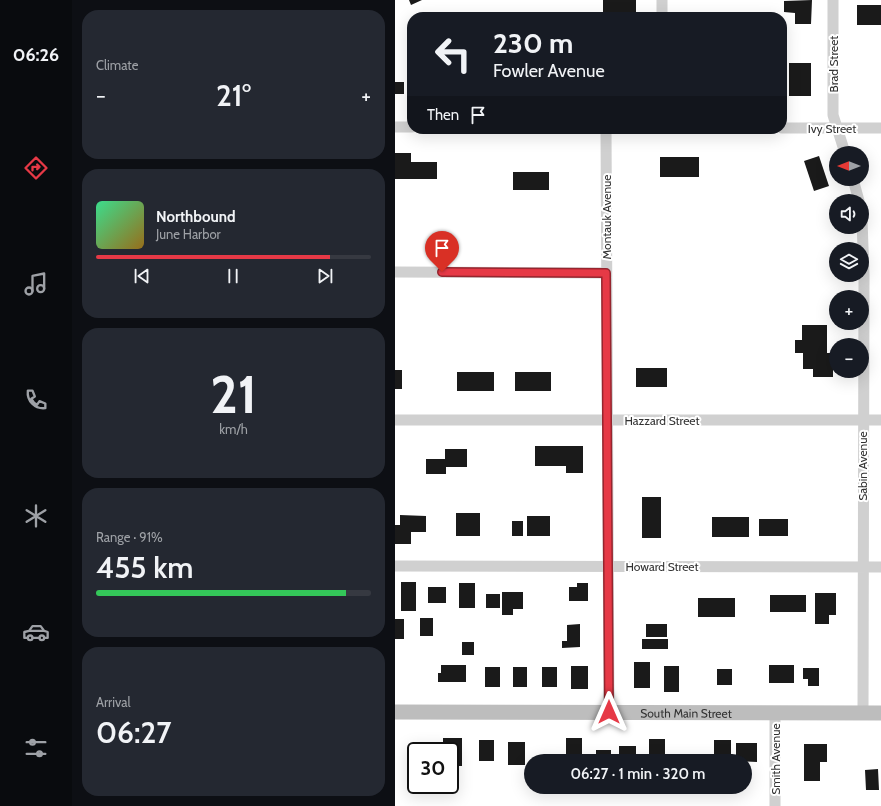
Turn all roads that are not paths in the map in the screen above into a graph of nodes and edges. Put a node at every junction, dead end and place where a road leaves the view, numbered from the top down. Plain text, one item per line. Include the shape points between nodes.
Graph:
1 (662, 0) edge
2 (833, 0) edge
3 (662, 12) edge
4 (395, 127) edge
5 (407, 127) edge
6 (787, 128) edge
7 (836, 128) junction
8 (881, 128) edge
9 (606, 134) edge
10 (842, 146) edge
11 (863, 234) edge
12 (395, 272) edge
13 (606, 273) junction
14 (395, 420) edge
15 (607, 420) junction
16 (862, 420) junction
17 (881, 420) edge
18 (395, 566) edge
19 (609, 566) junction
20 (862, 567) junction
21 (881, 567) edge
22 (395, 712) edge
23 (609, 712) junction
24 (775, 712) junction
25 (863, 712) junction
26 (881, 712) edge
27 (775, 806) edge

1 - 3 street
2 - 7 street, Brad Street via 833,115
4 - 5 street
6 - 7 street, Ivy Street
7 - 8 street, Ivy Street
7 - 10 street
9 - 13 street, Montauk Avenue
11 - 16 street, Sabin Avenue
12 - 13 street
13 - 15 street, Montauk Avenue
14 - 15 street, Hazzard Street
15 - 16 street, Hazzard Street
15 - 19 street, Montauk Avenue
16 - 17 street, Hazzard Street
16 - 20 street, Sabin Avenue
18 - 19 street, Howard Street
19 - 20 street, Howard Street
19 - 23 street, Montauk Avenue
20 - 21 street, Howard Street
20 - 25 street, Sabin Avenue
22 - 23 street, South Main Street
23 - 24 street, South Main Street
24 - 25 street, South Main Street
24 - 27 street, Smith Avenue
25 - 26 street, South Main Street

